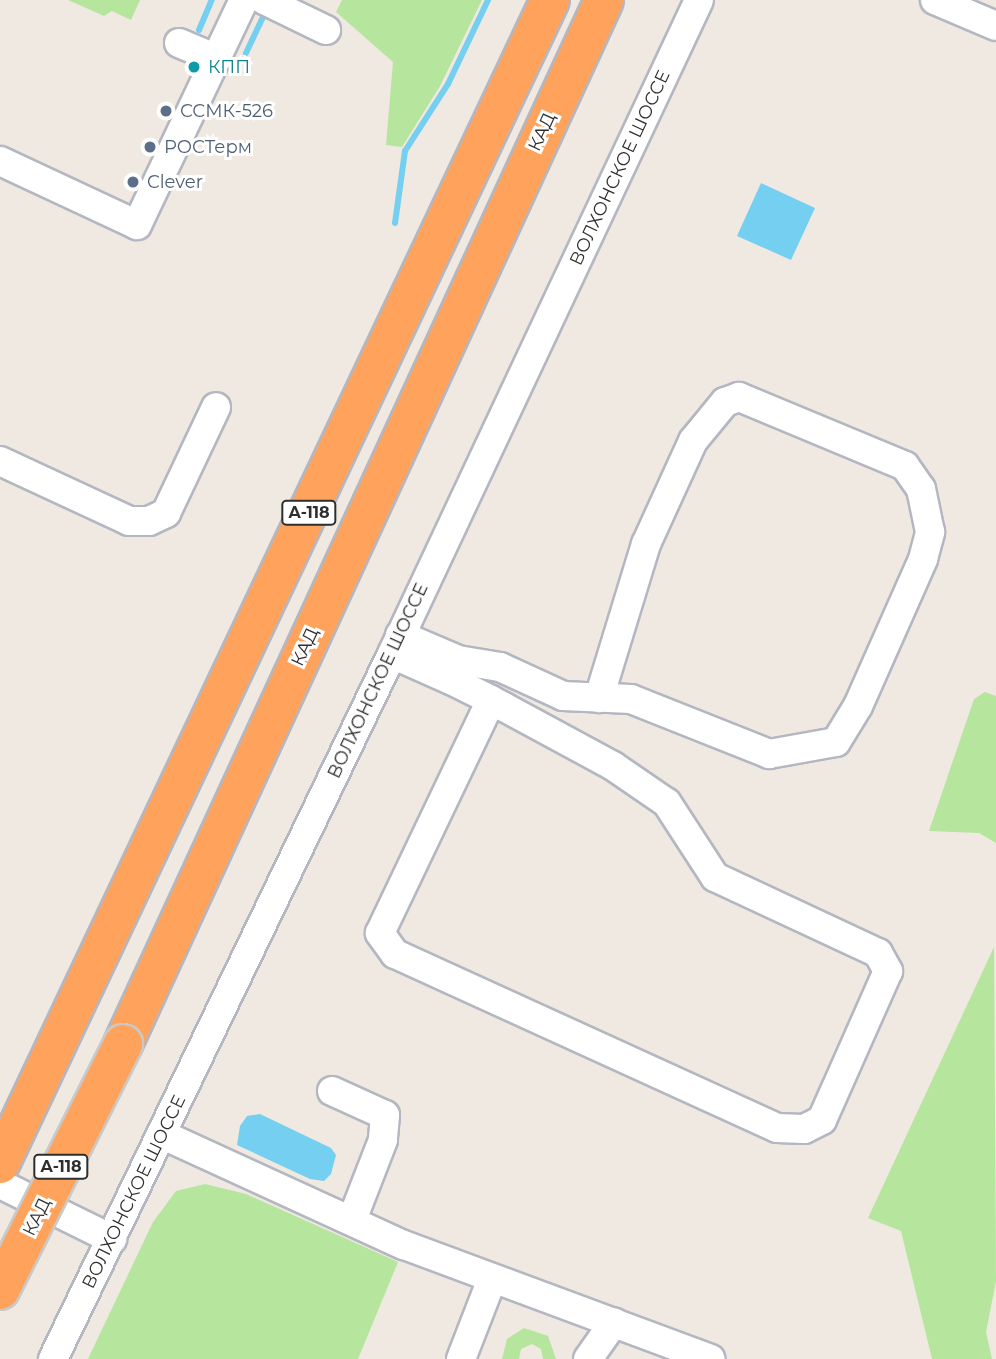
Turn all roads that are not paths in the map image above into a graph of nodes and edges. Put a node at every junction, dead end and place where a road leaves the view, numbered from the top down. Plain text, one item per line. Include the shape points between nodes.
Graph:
1 (244, 0) edge
2 (264, 0) edge
3 (550, 0) edge
4 (604, 0) edge
5 (699, 0) edge
6 (935, 0) edge
7 (996, 26) edge
8 (326, 30) dead end
9 (179, 43) dead end
10 (217, 59) junction
11 (0, 161) edge
12 (216, 408) dead end
13 (0, 461) edge
14 (396, 644) junction
15 (599, 698) junction
16 (491, 700) junction
17 (332, 1091) dead end
18 (161, 1134) junction
19 (0, 1164) edge
20 (0, 1184) edge
21 (352, 1220) junction
22 (112, 1239) junction
23 (492, 1279) junction
24 (0, 1290) edge
25 (614, 1322) junction
26 (52, 1359) edge
27 (461, 1359) edge
28 (588, 1359) edge
29 (711, 1359) edge

1 - 10 street
2 - 8 street
3 - 19 highway, А-118
4 - 24 highway, КАД / А-118, bridge via 122,1044
5 - 14 street, ВОЛХОНСКОЕ ШОССЕ
6 - 7 street
9 - 10 street
10 - 11 street via 137,225
12 - 13 street via 166,513 149,521 129,521
14 - 15 street via 500,667 563,696
14 - 16 street
14 - 18 street, ВОЛХОНСКОЕ ШОССЕ
15 - 15 street via 631,699 769,754 836,742 858,706 923,559 930,532 921,489 905,466 739,397 725,402 693,441 646,544
16 - 16 street via 613,766 667,803 715,877 877,953 888,971 822,1120 804,1129 777,1128 395,954 380,933
17 - 21 street via 385,1115 383,1140
18 - 21 street
18 - 22 street, ВОЛХОНСКОЕ ШОССЕ
20 - 22 street
21 - 23 street
22 - 26 street, ВОЛХОНСКОЕ ШОССЕ
23 - 25 street
23 - 27 street
25 - 28 street
25 - 29 street

